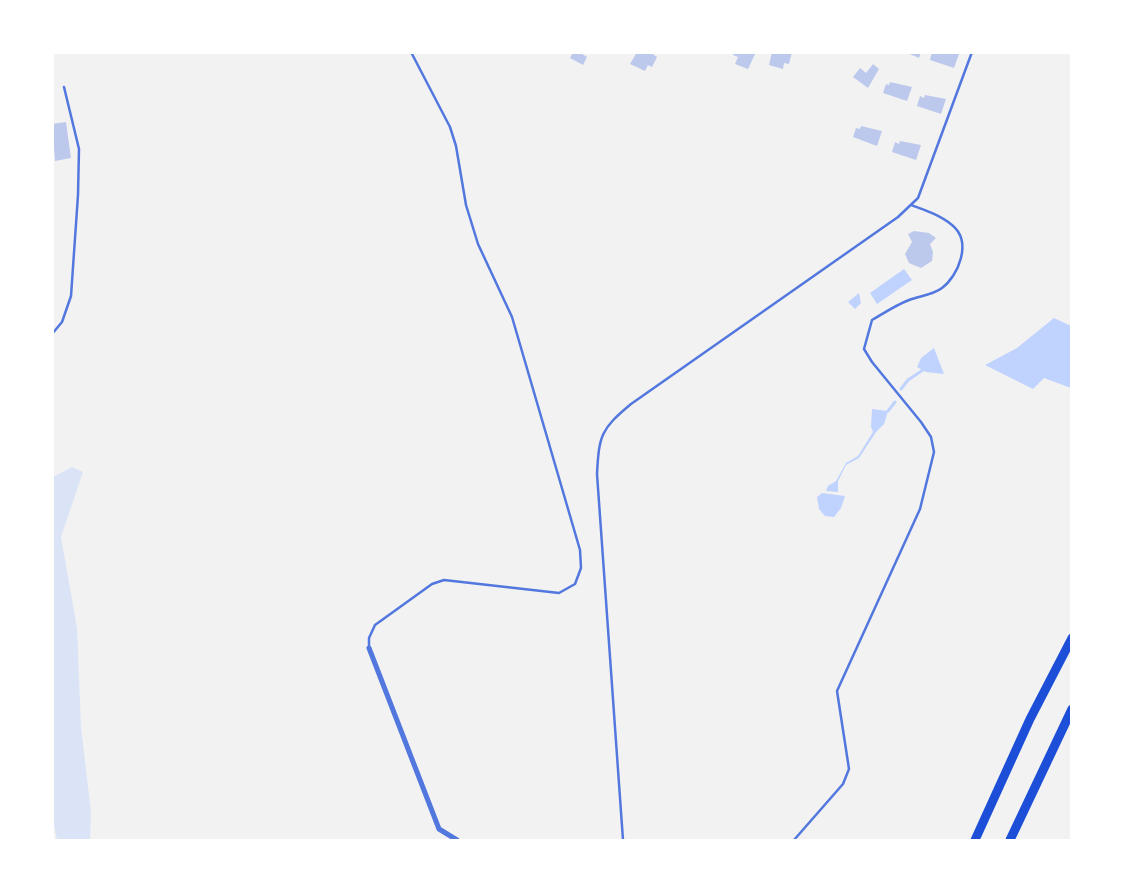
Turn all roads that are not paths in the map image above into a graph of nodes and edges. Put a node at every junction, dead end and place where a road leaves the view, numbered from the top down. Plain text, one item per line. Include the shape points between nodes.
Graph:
1 (411, 52) edge
2 (972, 52) edge
3 (64, 87) dead end
4 (911, 205) junction
5 (52, 334) edge
6 (1072, 638) edge
7 (369, 648) joint
8 (1072, 709) edge
9 (457, 840) edge
10 (623, 840) edge
11 (794, 840) edge
12 (974, 840) edge
13 (1010, 840) edge

1 - 7 lane via 453,137 466,205 478,244 512,317 580,550 582,568 576,584 559,593 444,580 432,584 375,625 369,638
2 - 4 lane via 918,198
3 - 5 lane via 79,149 78,195 71,296 62,322
4 - 10 lane via 631,404 604,430 598,444 597,474
4 - 11 lane via 934,213 954,226 962,243 955,277 940,290 908,301 872,320 864,349 931,436 934,452 920,509 837,691 849,769 843,784
6 - 12 highway via 1030,718
7 - 9 street via 438,829
8 - 13 highway

